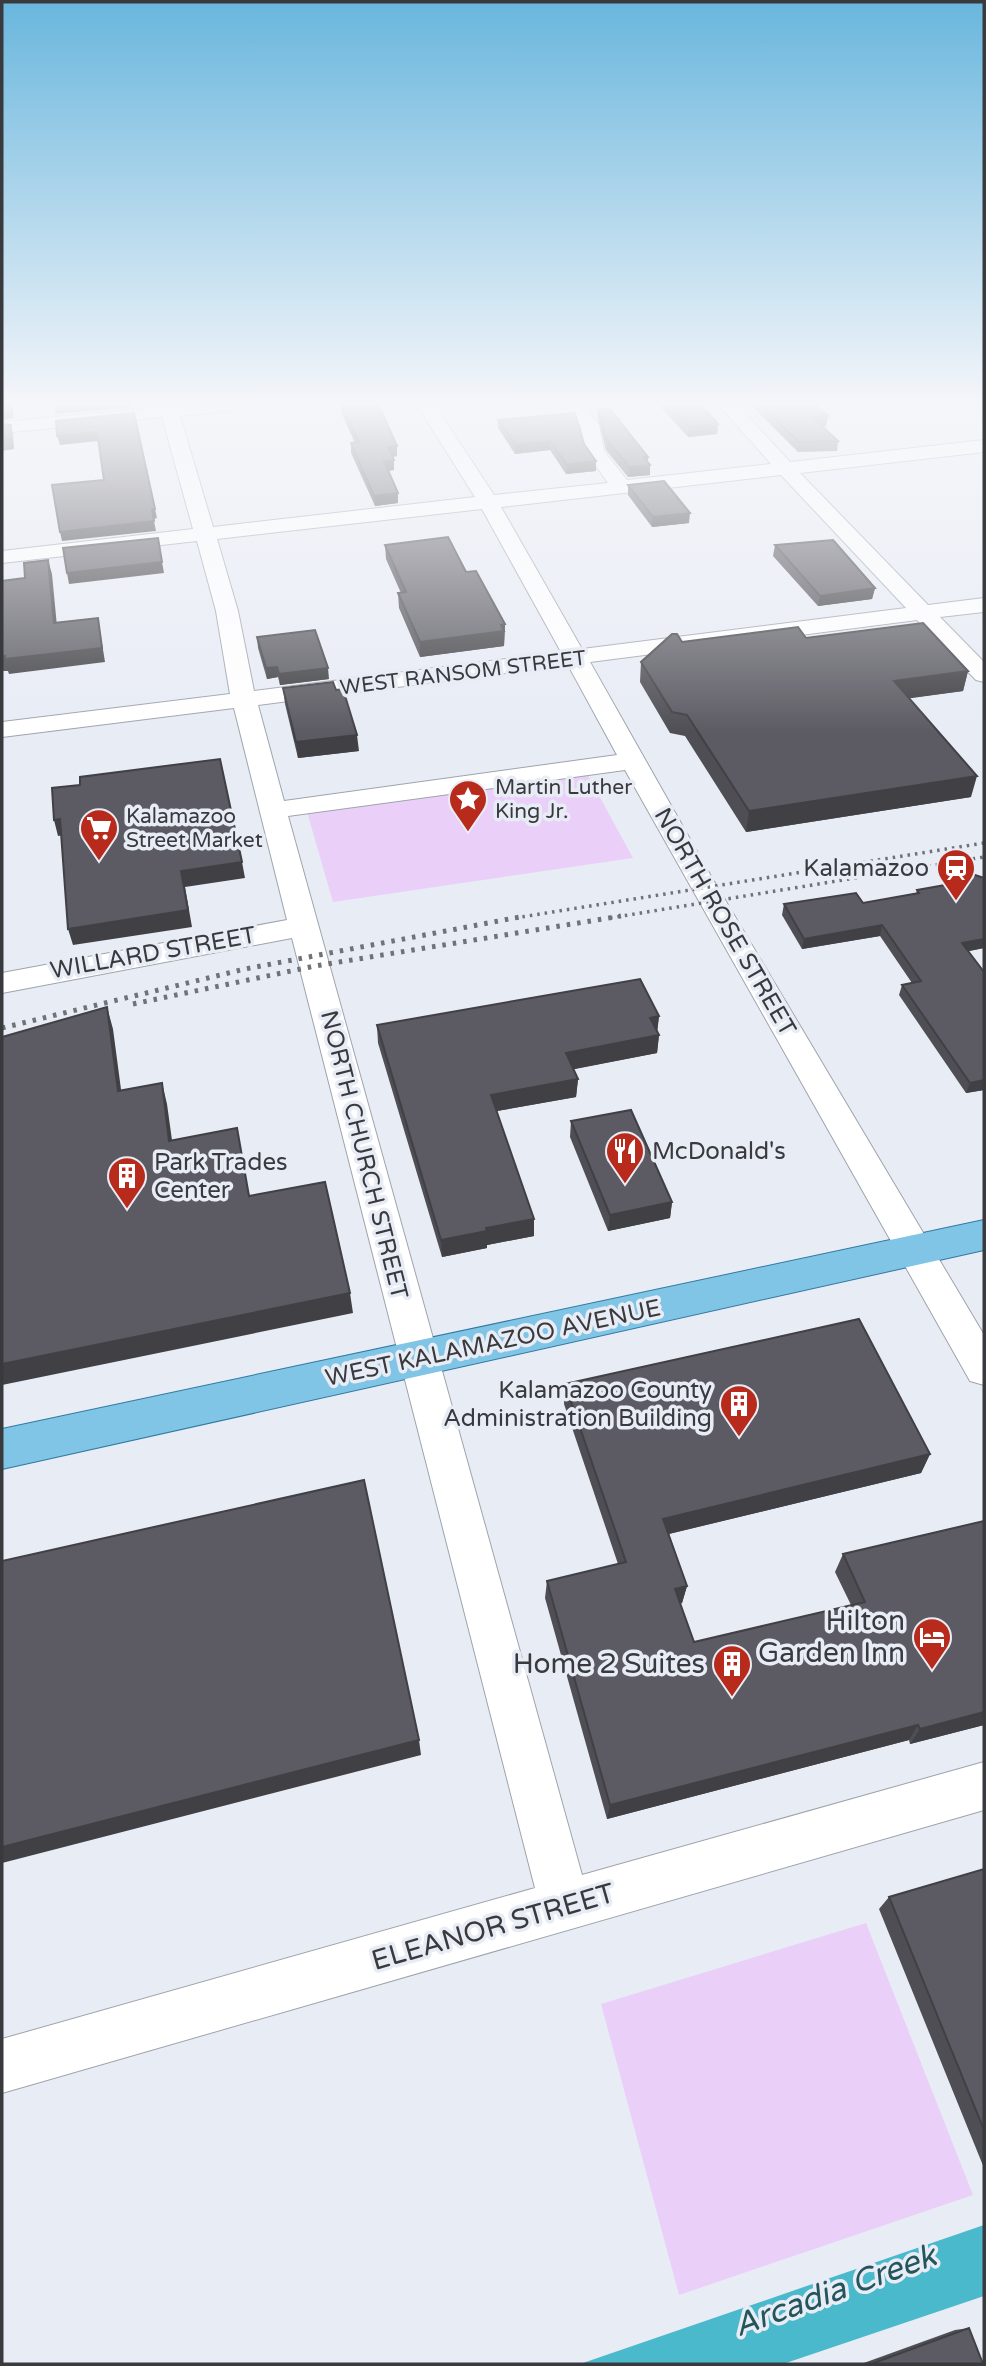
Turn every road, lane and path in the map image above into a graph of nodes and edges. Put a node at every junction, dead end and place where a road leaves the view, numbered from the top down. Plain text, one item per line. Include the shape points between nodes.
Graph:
1 (199, 512) edge
2 (397, 512) edge
3 (495, 512) edge
4 (827, 512) edge
5 (205, 534) junction
6 (2, 556) edge
7 (984, 605) edge
8 (924, 613) junction
9 (576, 658) junction
10 (984, 675) edge
11 (245, 701) junction
12 (2, 730) edge
13 (634, 761) junction
14 (275, 810) junction
15 (304, 926) junction
16 (2, 983) edge
17 (984, 1235) edge
18 (916, 1250) junction
19 (417, 1360) junction
20 (984, 1369) edge
21 (2, 1449) edge
22 (984, 1786) edge
23 (565, 1906) junction
24 (2, 2066) edge

1 - 5 street, NORTH CHURCH STREET
2 - 5 street
3 - 9 street, NORTH ROSE STREET
4 - 8 street
5 - 6 street
5 - 11 street, NORTH CHURCH STREET
7 - 8 street, WEST RANSOM STREET
8 - 9 street, WEST RANSOM STREET
8 - 10 street
9 - 11 street, WEST RANSOM STREET
9 - 13 street, NORTH ROSE STREET
11 - 12 street, WEST RANSOM STREET
11 - 14 street, NORTH CHURCH STREET
13 - 14 street
13 - 18 street, NORTH ROSE STREET
14 - 15 street, NORTH CHURCH STREET
15 - 16 street, WILLARD STREET
15 - 19 street, NORTH CHURCH STREET
17 - 18 main road, WEST KALAMAZOO AVENUE
18 - 19 main road, WEST KALAMAZOO AVENUE
18 - 20 street, NORTH ROSE STREET
19 - 21 main road, WEST KALAMAZOO AVENUE
19 - 23 street, NORTH CHURCH STREET
22 - 23 street, ELEANOR STREET
23 - 24 street, ELEANOR STREET

